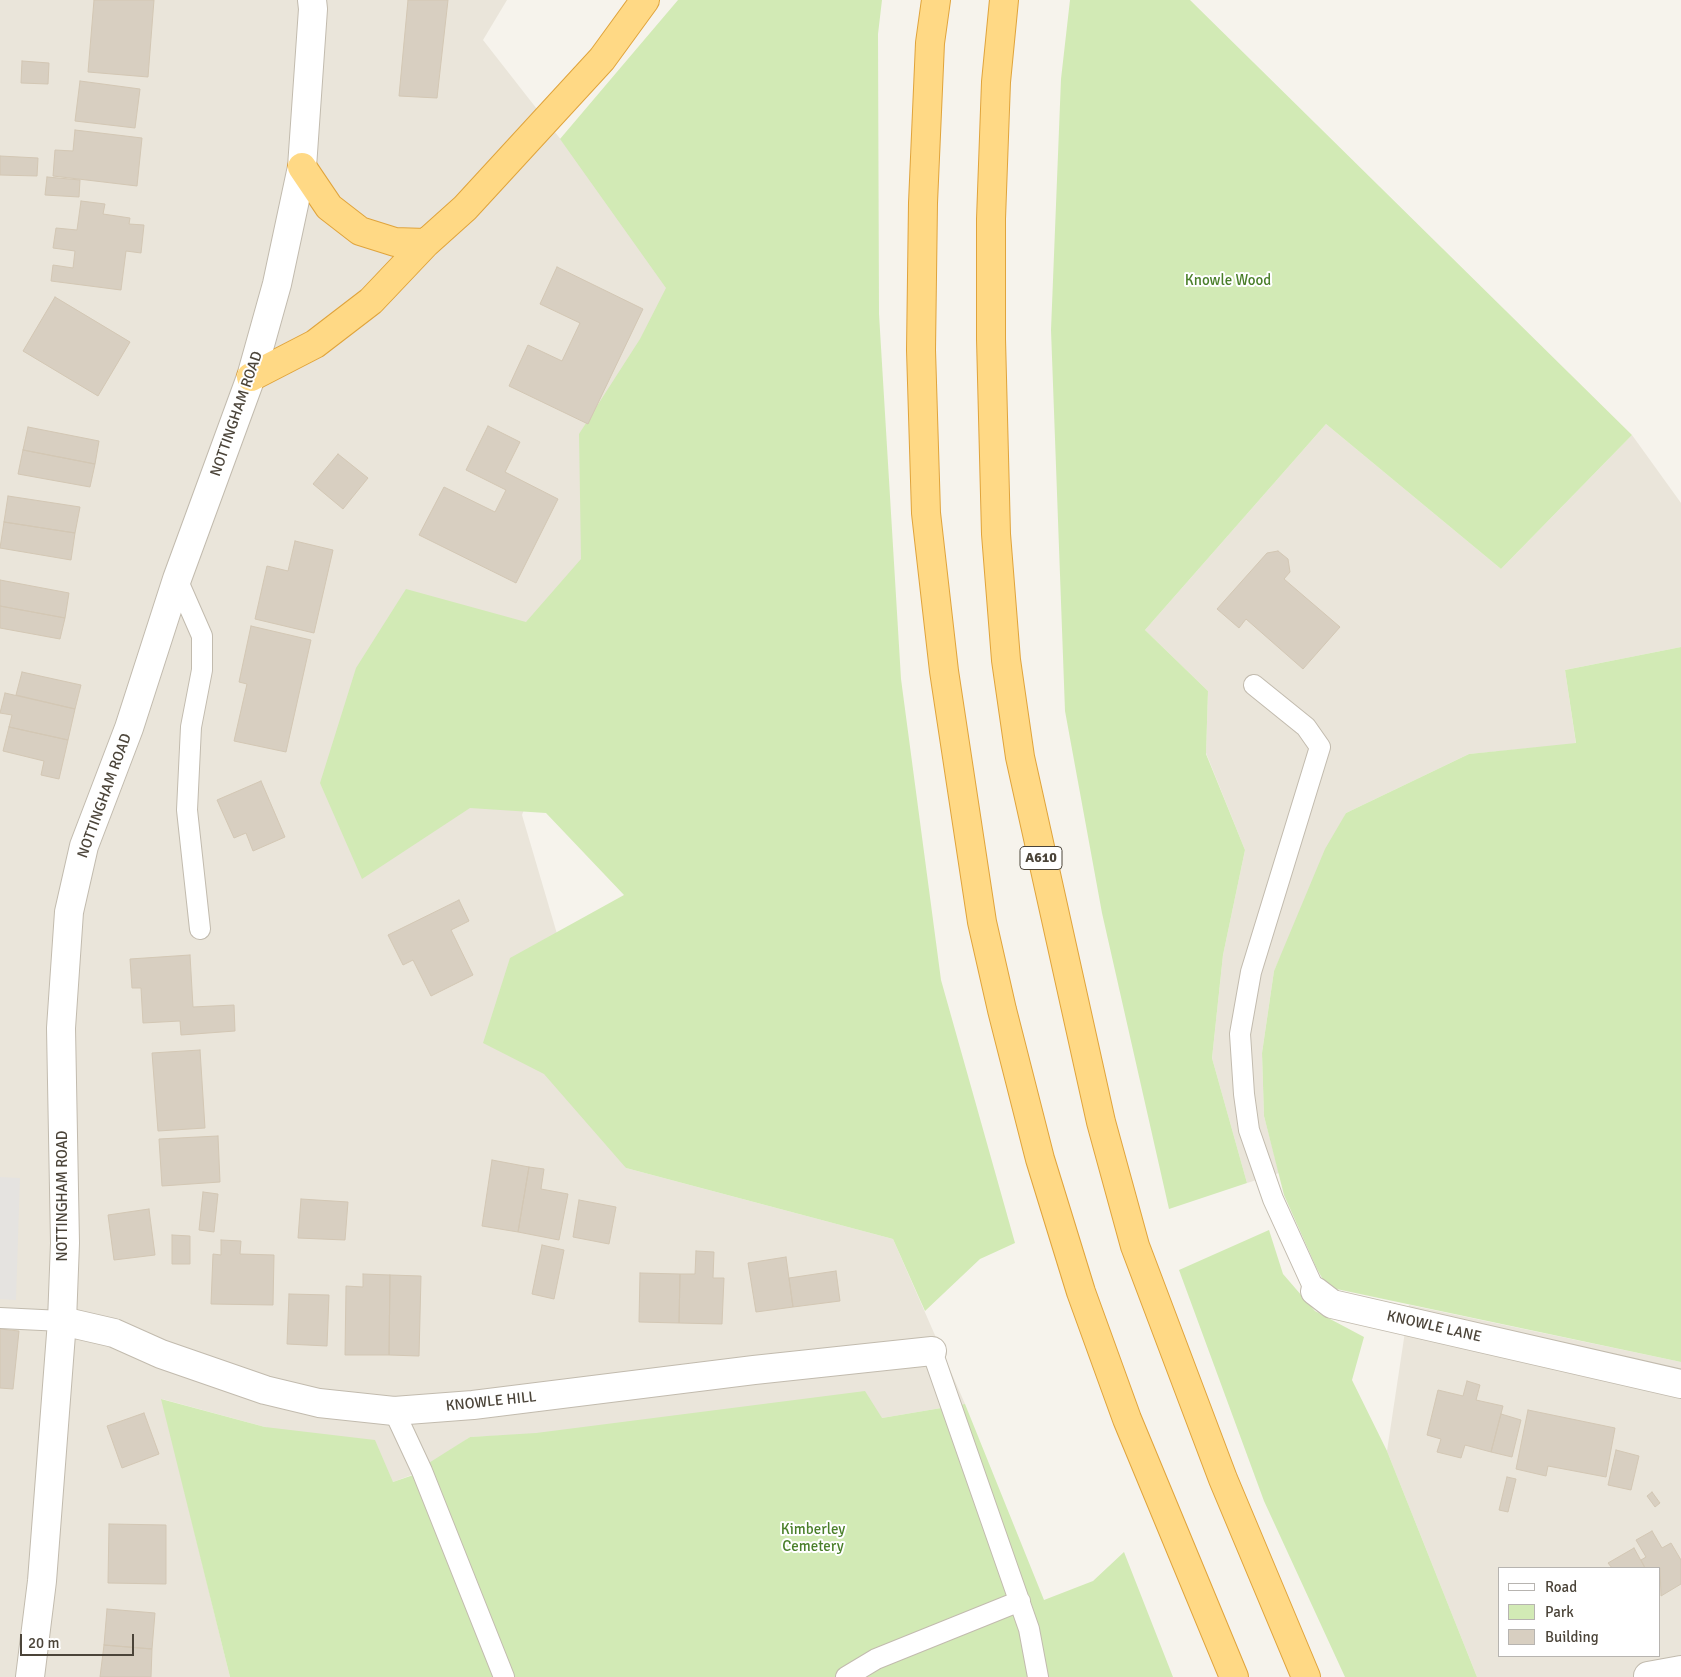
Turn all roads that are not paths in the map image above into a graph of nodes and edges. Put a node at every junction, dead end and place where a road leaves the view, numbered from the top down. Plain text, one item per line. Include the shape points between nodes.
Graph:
1 (312, 0) edge
2 (645, 0) edge
3 (936, 0) edge
4 (1004, 0) edge
5 (302, 167) junction
6 (426, 243) junction
7 (251, 377) junction
8 (177, 579) junction
9 (1254, 685) dead end
10 (200, 929) dead end
11 (1315, 1291) joint
12 (0, 1318) edge
13 (62, 1321) junction
14 (932, 1350) joint
15 (1681, 1384) edge
16 (394, 1411) junction
17 (1020, 1601) junction
18 (1681, 1670) edge
19 (1648, 1676) dead end
20 (30, 1677) edge
21 (504, 1677) edge
22 (846, 1677) edge
23 (1038, 1677) edge
24 (1234, 1677) edge
25 (1306, 1677) edge

1 - 5 street, NOTTINGHAM ROAD
2 - 6 highway via 602,58 465,208
3 - 24 highway via 930,43 923,203 921,350 925,504 944,671 982,922 1038,1150 1081,1292 1127,1419
4 - 25 highway, A610 via 995,121 991,348 996,534 1006,660 1020,757 1094,1093 1135,1246 1219,1470
5 - 6 highway via 329,207 360,231 395,242
5 - 7 street, NOTTINGHAM ROAD via 277,284
6 - 7 highway via 371,301 329,334
7 - 8 street, NOTTINGHAM ROAD
8 - 10 lane via 202,636 202,670 191,727 187,810
8 - 13 street, NOTTINGHAM ROAD via 129,728 84,846 69,912 61,1028 65,1243
9 - 11 lane, KNOWLE LANE via 1306,727 1320,747 1251,972 1240,1034 1250,1130 1272,1199
11 - 15 street, KNOWLE LANE via 1332,1304
12 - 13 lane
13 - 16 street, KNOWLE HILL via 114,1333 161,1354 265,1390 319,1403
13 - 20 street, NOTTINGHAM ROAD via 42,1581
14 - 16 street, KNOWLE HILL via 473,1405
14 - 17 lane
16 - 21 lane via 422,1472
17 - 22 lane via 876,1659
17 - 23 lane
18 - 19 street

